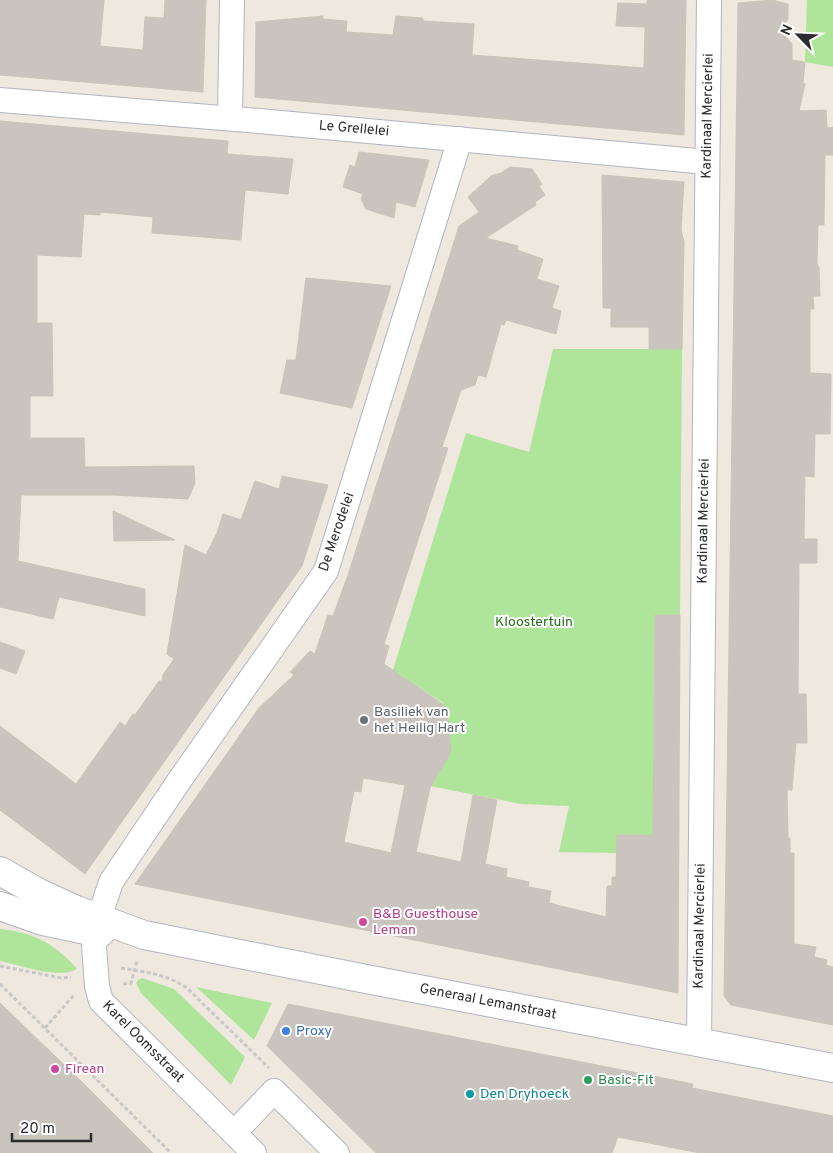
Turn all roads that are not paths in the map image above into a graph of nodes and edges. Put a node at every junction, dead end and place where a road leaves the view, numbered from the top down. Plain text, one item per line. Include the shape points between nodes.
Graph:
1 (232, 0) edge
2 (709, 0) edge
3 (0, 100) edge
4 (230, 118) junction
5 (460, 139) junction
6 (707, 162) junction
7 (0, 871) edge
8 (7, 911) edge
9 (97, 925) junction
10 (699, 1043) junction
11 (833, 1068) edge
12 (234, 1133) junction
13 (254, 1153) edge
14 (337, 1153) edge

1 - 4 street
2 - 6 street, Kardinaal Mercierlei
3 - 4 street, Le Grellelei
4 - 5 street, Le Grellelei
5 - 6 street, Le Grellelei
5 - 9 street, De Merodelei via 326,572 111,882
6 - 10 street, Kardinaal Mercierlei
7 - 9 main road, Generaal Lemanstraat
8 - 9 main road, Generaal Lemanstraat
9 - 10 main road, Generaal Lemanstraat
9 - 12 street, Karel Oomsstraat via 94,946 100,1001
10 - 11 main road, Generaal Lemanstraat
12 - 13 street, Karel Oomsstraat
12 - 14 street via 274,1091

